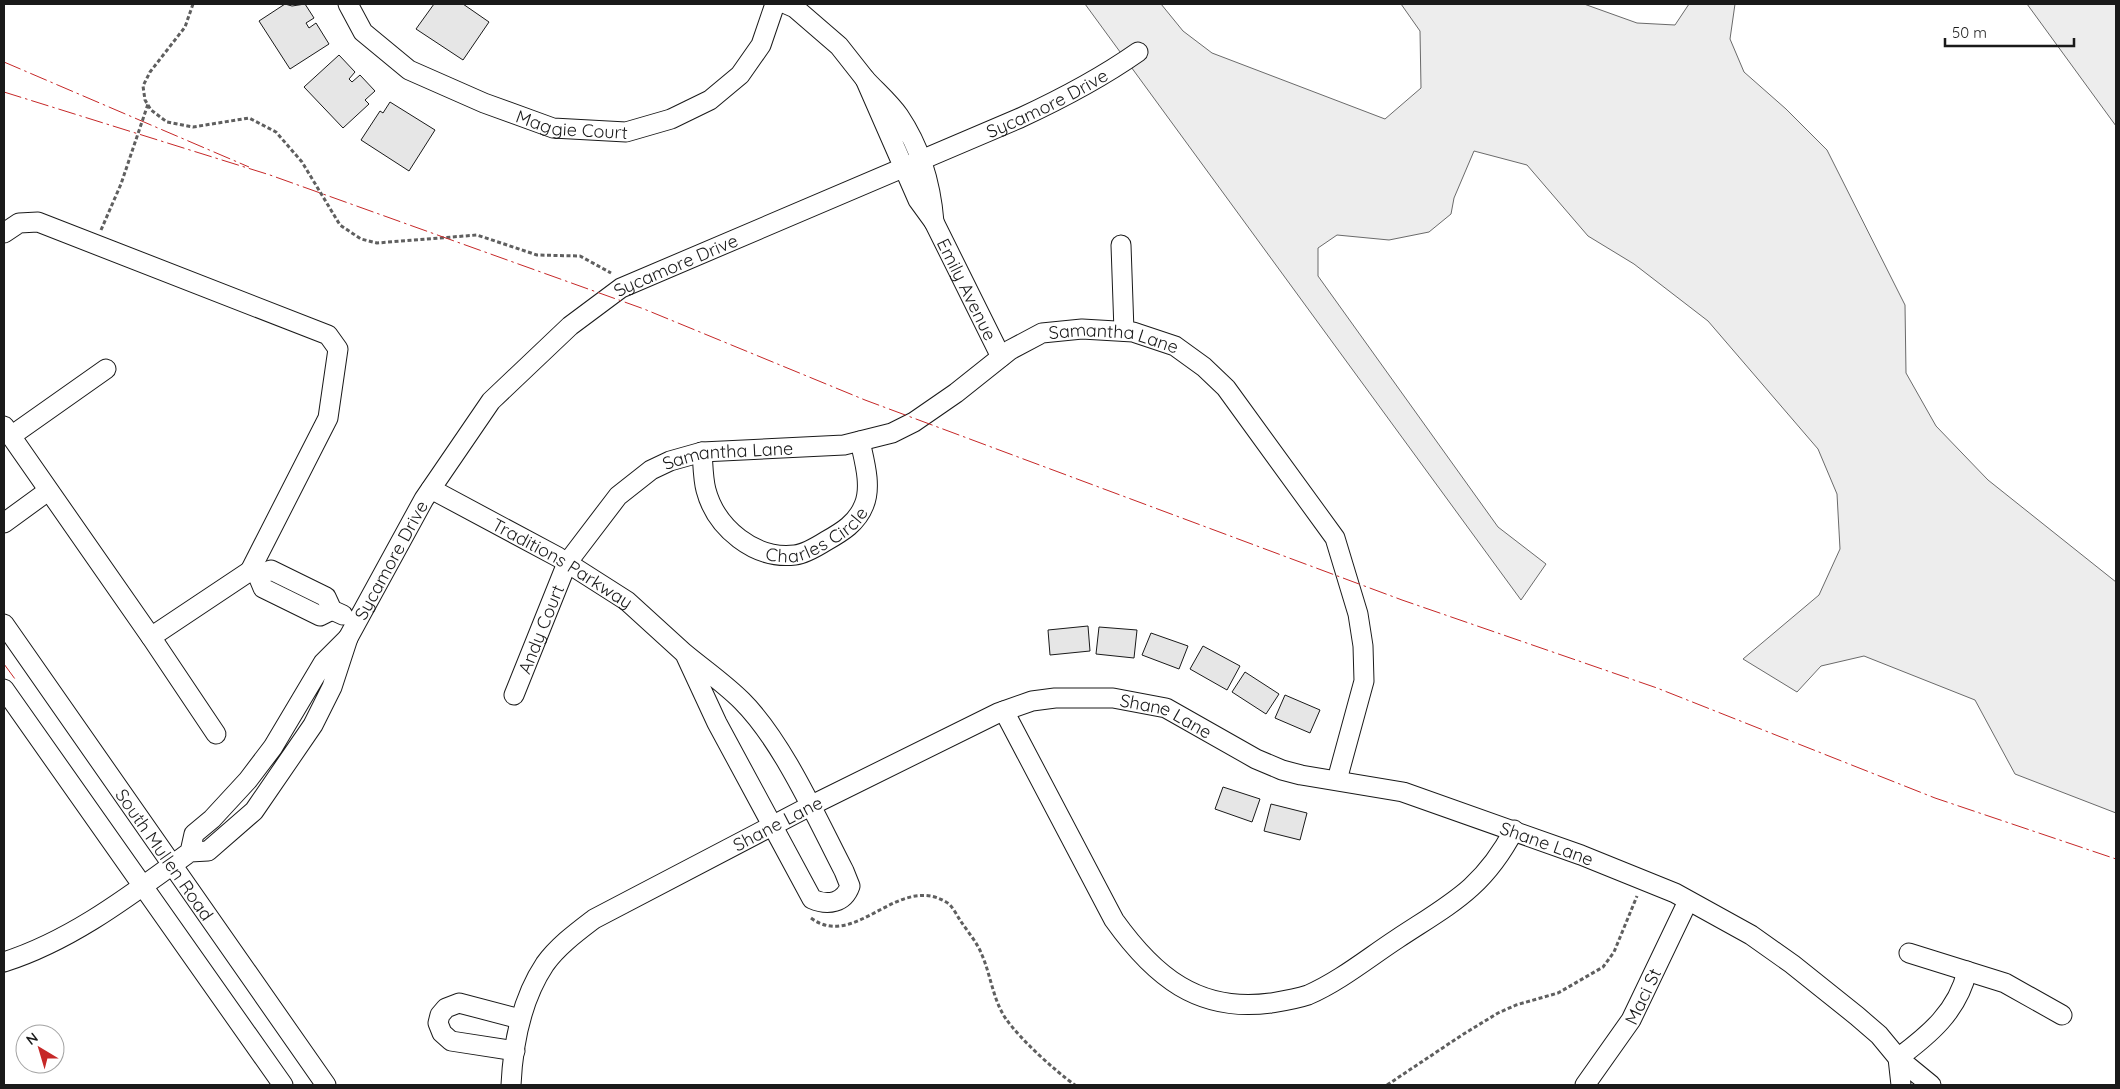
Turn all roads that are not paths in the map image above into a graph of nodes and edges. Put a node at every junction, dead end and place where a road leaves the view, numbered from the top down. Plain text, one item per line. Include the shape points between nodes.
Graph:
1 (348, 4) edge
2 (775, 4) edge
3 (786, 4) edge
4 (1138, 52) dead end
5 (911, 163) junction
6 (4, 233) edge
7 (1121, 245) dead end
8 (1124, 331) junction
9 (1001, 357) junction
10 (106, 369) dead end
11 (7, 431) edge
12 (860, 441) junction
13 (702, 452) junction
14 (430, 490) junction
15 (48, 491) junction
16 (4, 523) edge
17 (567, 563) junction
18 (254, 574) junction
19 (4, 624) edge
20 (352, 630) junction
21 (151, 637) junction
22 (683, 652) junction
23 (4, 690) edge
24 (514, 694) dead end
25 (1004, 711) junction
26 (216, 734) dead end
27 (273, 747) junction
28 (290, 760) junction
29 (1337, 780) junction
30 (810, 806) junction
31 (771, 826) junction
32 (1514, 830) junction
33 (190, 852) junction
34 (172, 865) junction
35 (142, 885) junction
36 (1688, 901) junction
37 (1909, 953) dead end
38 (4, 962) edge
39 (1967, 971) junction
40 (2062, 1015) dead end
41 (520, 1019) junction
42 (515, 1052) junction
43 (1898, 1058) junction
44 (283, 1085) edge
45 (326, 1085) edge
46 (511, 1085) edge
47 (1585, 1085) edge
48 (1901, 1085) edge
49 (1931, 1085) edge

1 - 2 street, Maggie Court via 363,32 409,70 484,103 553,128 626,132 671,119 710,100 740,75 761,45
3 - 5 street, Emily Avenue via 839,46 898,116
4 - 5 street, Sycamore Drive via 1061,99
5 - 9 street, Emily Avenue via 932,193 934,222
5 - 14 street, Sycamore Drive via 621,288 570,326 491,402
6 - 18 street via 19,223 38,222 328,335 338,349 328,418
7 - 8 street
8 - 9 street, Samantha Lane via 1082,329 1042,333
8 - 29 street, Samantha Lane via 1175,346 1226,388 1335,538 1358,614 1364,681
9 - 12 street, Samantha Lane via 914,422 892,433
10 - 11 street
11 - 15 street
12 - 13 street, Samantha Lane via 844,445
12 - 13 street, Charles Circle via 868,485 864,505 849,527 796,555 771,554 744,544 728,528 706,490
13 - 17 street, Samantha Lane via 651,470 618,496
14 - 17 street, Traditions Parkway
14 - 20 street, Sycamore Drive
15 - 16 street
15 - 21 street
17 - 22 street, Traditions Parkway via 627,601
17 - 24 street, Andy Court
18 - 20 street via 263,588 320,616 332,610
18 - 21 street
19 - 34 street, South Mullen Road
20 - 27 street, Sycamore Drive via 323,664
20 - 28 street, Sycamore Drive via 313,726
21 - 26 street
22 - 30 street, Traditions Parkway via 742,702 764,729
22 - 31 street, Traditions Parkway
23 - 35 street, South Mullen Road
25 - 29 street, Shane Lane via 1032,702 1078,696 1139,701 1166,708 1256,759 1282,770
25 - 30 street, Shane Lane
25 - 32 street via 1114,920 1128,939 1176,985 1220,1004 1252,1006 1306,996 1340,978 1464,895 1493,865
27 - 28 street
27 - 33 street, Sycamore Drive via 237,792 194,834
28 - 33 street, Sycamore Drive via 254,811 208,851
29 - 32 street, Shane Lane via 1403,792
30 - 31 street, Shane Lane
30 - 31 street, Traditions Parkway via 850,886 847,894 834,902 823,904 812,899
31 - 41 street, Shane Lane via 588,924 568,939 546,963
32 - 36 street, Shane Lane via 1656,885
33 - 34 street, Sycamore Drive
34 - 35 street, Sycamore Drive
34 - 45 street, South Mullen Road
35 - 38 street via 84,925 36,952
35 - 44 street, South Mullen Road
36 - 43 street, Shane Lane via 1751,935 1792,964 1865,1022
36 - 47 street, Maci St via 1631,1020
37 - 39 street
39 - 40 street via 2019,989
39 - 43 street via 1964,988 1942,1023
41 - 42 street, Shane Lane
41 - 42 street via 459,1003 446,1008 438,1023 442,1033 451,1041
42 - 46 street, Shane Lane
43 - 48 street
43 - 49 street, Shane Lane

